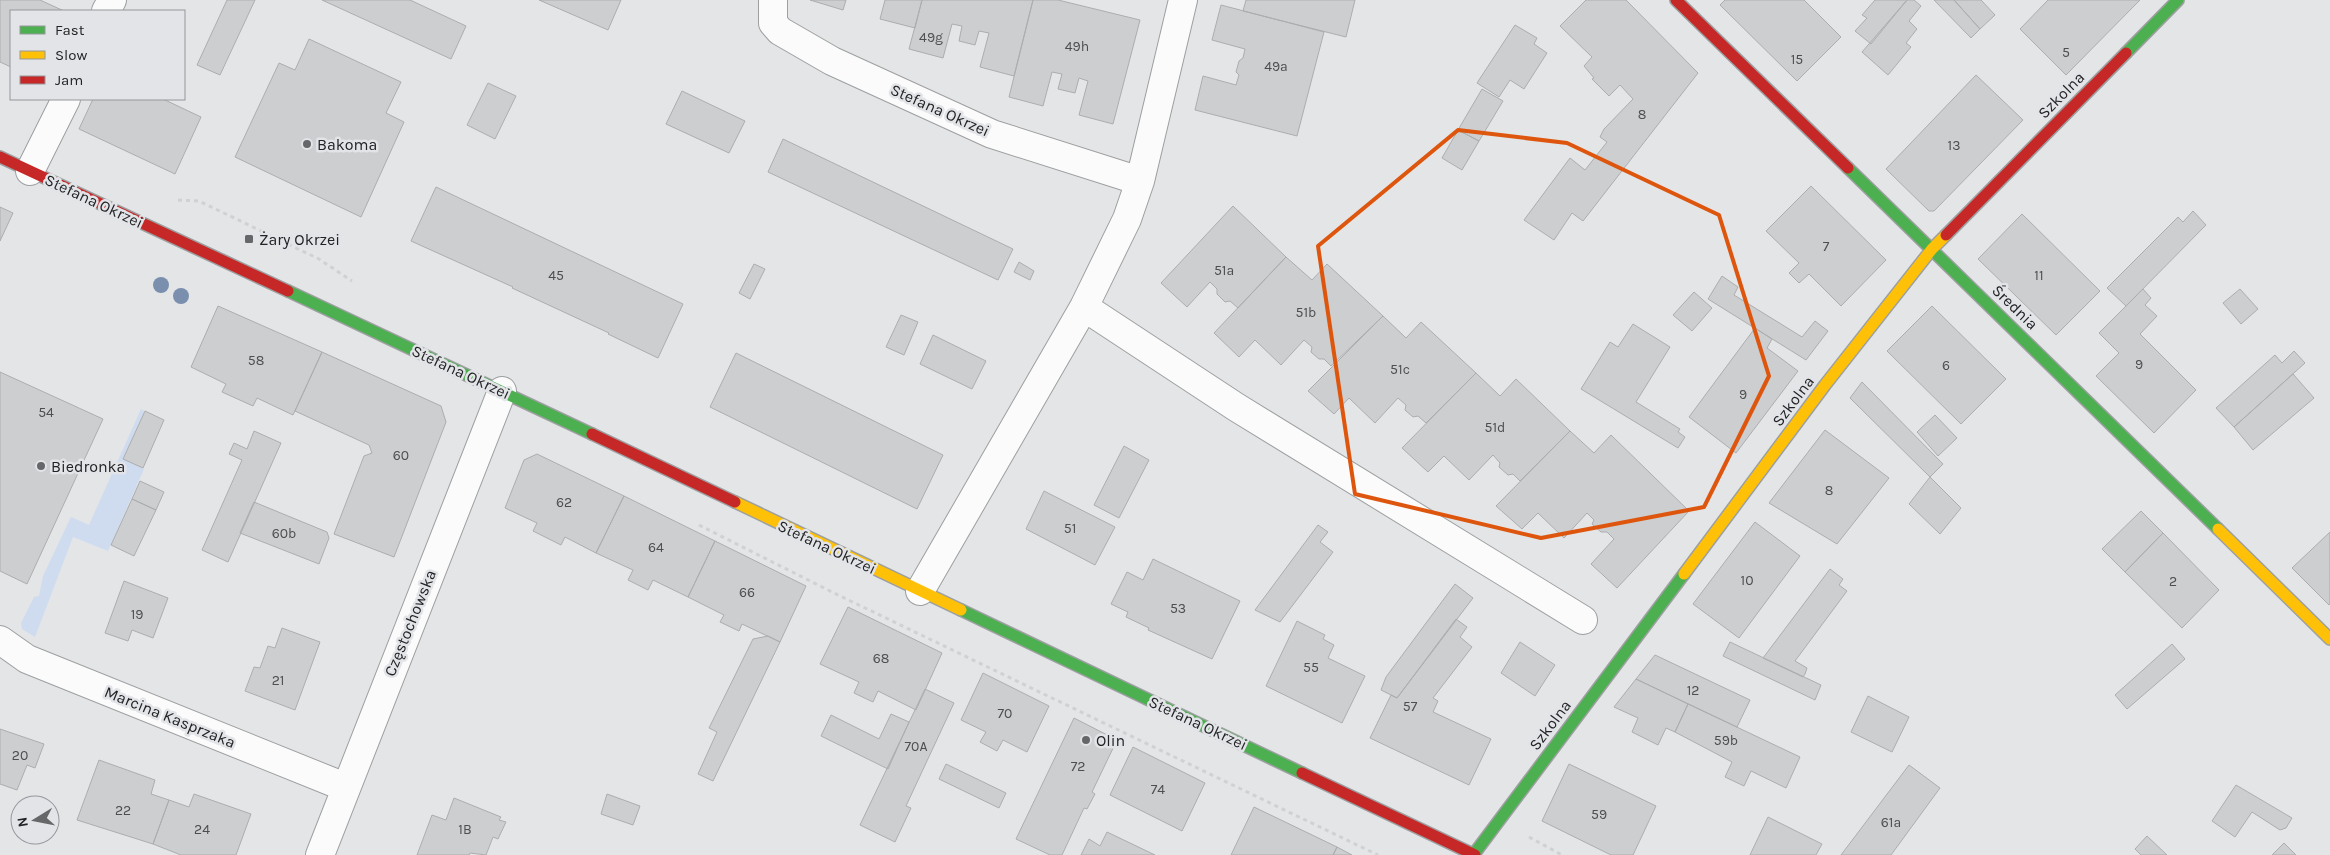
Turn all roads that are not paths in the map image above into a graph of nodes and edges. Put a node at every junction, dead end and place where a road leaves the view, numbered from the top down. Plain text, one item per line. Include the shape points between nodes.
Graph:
1 (773, 0) edge
2 (1183, 0) edge
3 (1676, 0) edge
4 (2178, 0) edge
5 (66, 100) edge
6 (0, 158) edge
7 (30, 171) junction
8 (1140, 181) junction
9 (1932, 249) junction
10 (1084, 307) junction
11 (502, 391) junction
12 (920, 591) junction
13 (1583, 620) dead end
14 (2330, 639) edge
15 (0, 640) edge
16 (345, 787) junction
17 (320, 855) edge
18 (1474, 855) edge

1 - 8 street, Stefana Okrzei via 773,23 780,31 832,61 992,134
2 - 8 street
3 - 9 street, Średnia
4 - 9 street, Szkolna
5 - 7 street
6 - 7 street, Stefana Okrzei
7 - 11 street, Stefana Okrzei
8 - 10 street via 1127,219
9 - 14 street, Średnia
9 - 18 street, Szkolna via 1825,385
10 - 12 street
10 - 13 street via 1245,412
11 - 12 street, Stefana Okrzei
11 - 16 street, Częstochowska
12 - 18 street, Stefana Okrzei
15 - 16 street, Marcina Kasprzaka via 27,659
16 - 17 street, Częstochowska

